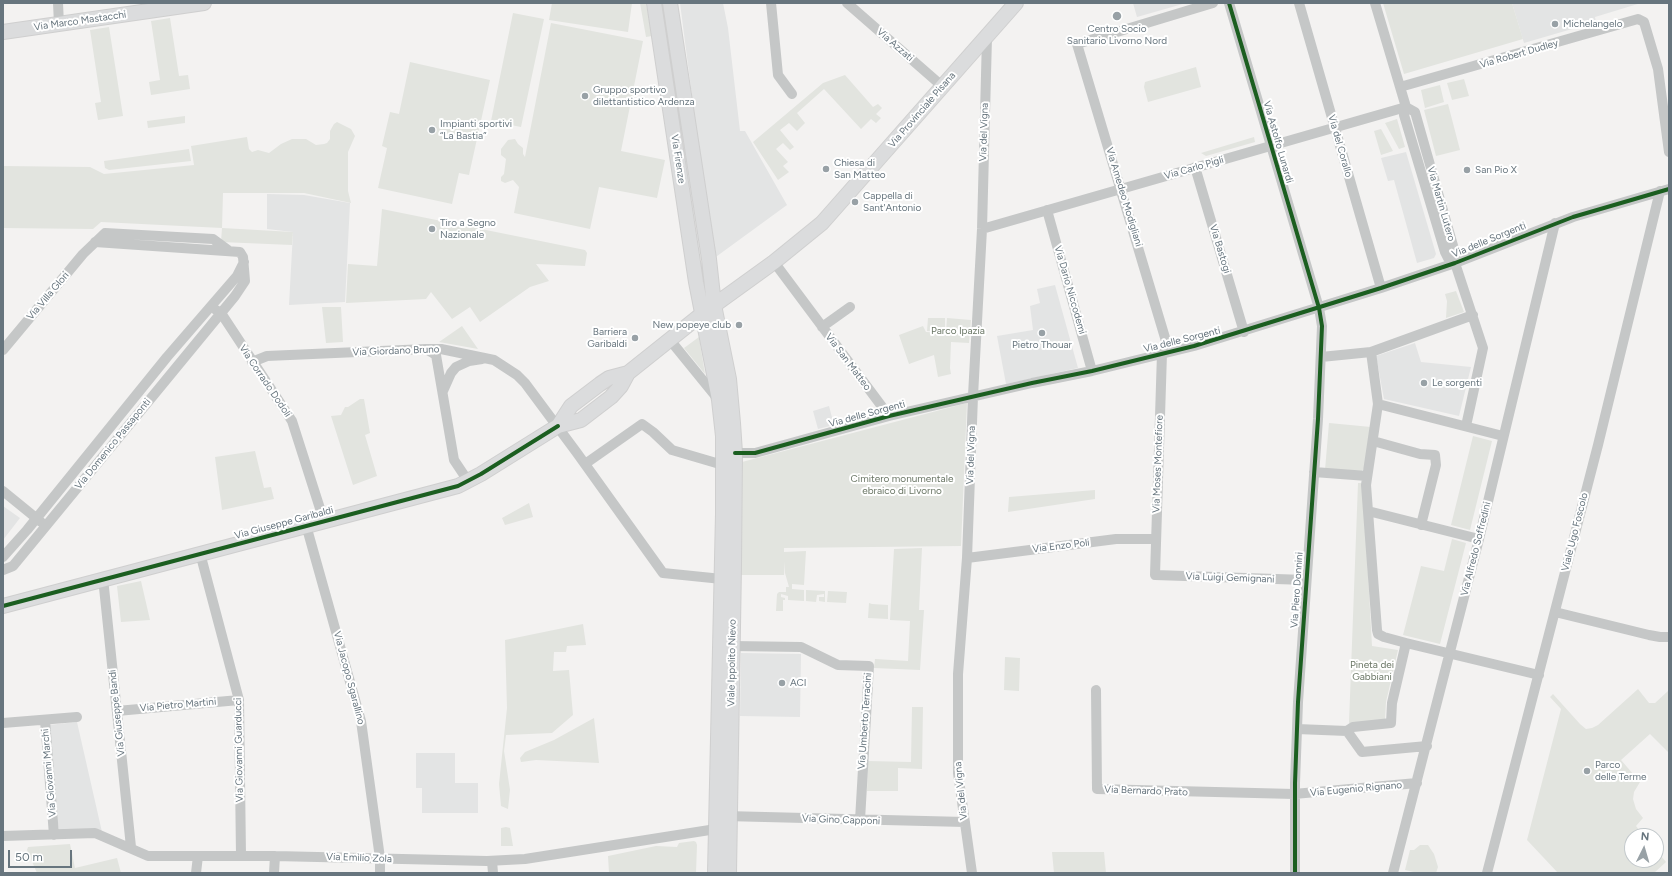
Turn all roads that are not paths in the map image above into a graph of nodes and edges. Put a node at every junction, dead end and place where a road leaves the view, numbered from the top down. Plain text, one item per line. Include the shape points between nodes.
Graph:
1 (58, 3) edge
2 (204, 3) edge
3 (654, 3) edge
4 (670, 3) edge
5 (771, 3) edge
6 (847, 3) edge
7 (1014, 3) edge
8 (1213, 3) edge
9 (1229, 3) edge
10 (1299, 3) edge
11 (1375, 3) edge
12 (59, 24) junction
13 (3, 32) edge
14 (987, 36) junction
15 (942, 86) junction
16 (1400, 87) junction
17 (792, 94) dead end
18 (1406, 106) junction
19 (1335, 127) junction
20 (1270, 146) junction
21 (1669, 152) edge
22 (1195, 167) junction
23 (1121, 189) junction
24 (1665, 190) edge
25 (1047, 210) junction
26 (1555, 224) junction
27 (982, 229) junction
28 (244, 262) junction
29 (774, 262) junction
30 (1455, 263) junction
31 (1381, 288) junction
32 (714, 305) junction
33 (850, 307) dead end
34 (208, 308) junction
35 (1319, 308) junction
36 (221, 313) junction
37 (702, 314) junction
38 (1473, 315) junction
39 (822, 327) junction
40 (1244, 332) junction
41 (670, 340) junction
42 (426, 349) junction
43 (3, 350) edge
44 (1165, 352) junction
45 (1371, 352) junction
46 (1321, 357) junction
47 (488, 358) junction
48 (252, 362) junction
49 (1092, 371) junction
50 (443, 391) junction
51 (973, 396) junction
52 (719, 400) junction
53 (1378, 404) junction
54 (889, 416) junction
55 (558, 426) junction
56 (1466, 426) junction
57 (1503, 436) junction
58 (1373, 441) junction
59 (735, 453) junction
60 (585, 464) junction
61 (723, 465) junction
62 (1314, 472) junction
63 (1367, 476) junction
64 (468, 481) junction
65 (3, 491) edge
66 (1368, 511) junction
67 (36, 518) junction
68 (324, 521) junction
69 (306, 525) junction
70 (1421, 525) junction
71 (46, 526) junction
72 (1156, 539) junction
73 (1479, 539) junction
74 (200, 553) junction
75 (3, 557) edge
76 (968, 558) junction
77 (3, 570) edge
78 (1155, 575) joint
79 (103, 578) junction
80 (722, 579) junction
81 (1306, 580) junction
82 (3, 606) edge
83 (1555, 612) junction
84 (1669, 637) edge
85 (1406, 642) junction
86 (732, 646) junction
87 (1449, 653) junction
88 (1539, 675) junction
89 (1096, 690) dead end
90 (240, 700) junction
91 (117, 711) junction
92 (77, 717) dead end
93 (45, 720) junction
94 (3, 723) edge
95 (1297, 729) junction
96 (1347, 731) junction
97 (1427, 746) junction
98 (1417, 784) junction
99 (1294, 794) junction
100 (721, 820) junction
101 (860, 820) junction
102 (965, 822) junction
103 (54, 835) junction
104 (3, 836) edge
105 (131, 847) junction
106 (198, 856) junction
107 (241, 856) junction
108 (275, 856) junction
109 (380, 858) junction
110 (492, 861) junction
111 (196, 873) edge
112 (274, 873) edge
113 (380, 873) edge
114 (493, 873) edge
115 (715, 873) edge
116 (729, 873) edge
117 (972, 873) edge
118 (1295, 873) edge
119 (1393, 873) edge
120 (1487, 873) edge

1 - 12 street
2 - 12 main road, Via Marco Mastacchi
3 - 37 main road, Via Firenze
4 - 32 main road, Via Firenze
5 - 17 street via 778,75
6 - 15 street, Via Azzati
7 - 14 main road, Via Provinciale Pisana
8 - 23 street, Via Amedeo Modigliani via 1078,44
9 - 20 street, Via Astolfo Lunardi
10 - 19 street, Via del Corallo
11 - 16 street, Via Martin Lutero
12 - 13 main road, Via Marco Mastacchi
14 - 15 main road, Via Provinciale Pisana
14 - 27 street, Via del Vigna
15 - 29 main road, Via Provinciale Pisana via 822,224
16 - 18 street, Via Martin Lutero
16 - 21 street, Via Robert Dudley via 1638,19 1644,22 1658,69
18 - 19 street, Via Carlo Pigli
18 - 30 street, Via Martin Lutero via 1415,112 1454,249
19 - 20 street, Via Carlo Pigli
19 - 31 street, Via del Corallo
20 - 22 street, Via Carlo Pigli
20 - 35 street, Via Astolfo Lunardi
22 - 23 street, Via Carlo Pigli
22 - 40 street, Via Bastogi
23 - 25 street, Via Carlo Pigli
23 - 44 street, Via Amedeo Modigliani
24 - 26 street, Via delle Sorgenti via 1616,203
24 - 83 street, Viale Ugo Foscolo
25 - 27 street, Via Carlo Pigli
25 - 49 street, Via Dario Niccodemi
26 - 30 street, Via delle Sorgenti
26 - 57 street, Via Alfredo Soffredini
27 - 51 street, Via del Vigna
28 - 34 street via 237,276
28 - 36 street via 246,281
28 - 43 street, Via Villa Glori via 240,252 228,250 218,241 208,238 105,233 63,278
29 - 32 main road, Via Provinciale Pisana
29 - 39 street, Via San Matteo
30 - 31 street, Via delle Sorgenti
30 - 38 street, Via delle Sorgenti
31 - 35 street, Via delle Sorgenti
32 - 37 main road, Via Provinciale Pisana
32 - 59 main road, Via Firenze via 729,379
33 - 39 street, Via San Matteo
34 - 36 street
34 - 67 street, Via Domenico Passaponti
35 - 40 street, Via delle Sorgenti
35 - 46 street, Via Piero Donnini via 1322,326
36 - 48 street, Via Corrado Dodoli
36 - 71 street, Via Domenico Passaponti
37 - 41 main road, Via Provinciale Pisana
37 - 52 main road, Via Firenze
38 - 45 street
38 - 56 street, Via delle Sorgenti via 1483,348
39 - 54 street, Via San Matteo
40 - 44 street, Via delle Sorgenti
41 - 52 street
41 - 55 main road, Via Provinciale Pisana via 628,373 609,378 571,406
42 - 47 street, Via Giordano Bruno via 441,349
42 - 48 street, Via Giordano Bruno via 267,356
42 - 50 street via 436,355
44 - 49 street, Via delle Sorgenti
44 - 72 street, Via Moses Montefiore
45 - 46 street
45 - 53 street
46 - 62 street, Via Piero Donnini
47 - 50 street via 469,361 456,367
47 - 55 street, Via Giordano Bruno via 521,378
48 - 68 street, Via Corrado Dodoli via 292,421
49 - 51 street, Via delle Sorgenti
50 - 64 street via 454,460
51 - 54 street, Via delle Sorgenti
51 - 76 street, Via del Vigna
52 - 61 main road, Viale Ippolito Nievo
53 - 56 street
53 - 58 street
54 - 59 street, Via delle Sorgenti via 755,453
55 - 60 street, Via Giordano Bruno
55 - 64 main road, Via Giuseppe Garibaldi
56 - 57 street
57 - 73 street, Via Alfredo Soffredini
58 - 63 street
58 - 70 street via 1420,454 1434,455 1436,465
59 - 86 main road, Viale Ippolito Nievo
60 - 61 street via 642,424 672,450
60 - 80 street, Via Giordano Bruno via 663,573
61 - 80 main road, Viale Ippolito Nievo
62 - 63 street
62 - 81 street, Via Piero Donnini
63 - 66 street
64 - 68 main road, Via Giuseppe Garibaldi via 458,486
65 - 67 street
66 - 70 street
66 - 85 street via 1378,633
67 - 71 street
67 - 75 street, Via Domenico Passaponti
68 - 69 main road, Via Giuseppe Garibaldi
69 - 74 main road, Via Giuseppe Garibaldi
69 - 109 street, Via Jacopo Sgarallino via 362,721
70 - 73 street
71 - 77 street, Via Domenico Passaponti via 13,566
72 - 76 street, Via Enzo Poli via 1116,539
72 - 78 street, Via Moses Montefiore
73 - 87 street, Via Alfredo Soffredini
74 - 79 main road, Via Giuseppe Garibaldi
74 - 90 street, Via Giovanni Guarducci
76 - 102 street, Via del Vigna via 958,681 958,773
78 - 81 street, Via Luigi Gemignani
79 - 82 main road, Via Giuseppe Garibaldi
79 - 91 street, Via Giuseppe Bandi
80 - 100 main road, Viale Ippolito Nievo
81 - 95 street, Via Piero Donnini
83 - 84 street via 1648,635
83 - 88 street, Viale Ugo Foscolo
85 - 87 street
85 - 96 street via 1392,703 1391,723 1353,727
86 - 100 main road, Viale Ippolito Nievo
86 - 101 street, Via Umberto Terracini via 801,647 838,665 869,666
87 - 88 street
87 - 97 street, Via Alfredo Soffredini
88 - 120 street, Viale Ugo Foscolo
89 - 99 street, Via Bernardo Prato via 1097,789
90 - 91 street, Via Pietro Martini
90 - 107 street, Via Giovanni Guarducci
91 - 105 street, Via Giuseppe Bandi
92 - 93 street, Via Giovanni Marchi
93 - 94 street
93 - 103 street, Via Giovanni Marchi
95 - 96 street
95 - 99 street, Via Piero Donnini
96 - 97 street via 1362,752
97 - 98 street, Via Alfredo Soffredini
98 - 99 street, Via Eugenio Rignano
98 - 119 street, Via Alfredo Soffredini
99 - 118 street, Via Piero Donnini
100 - 101 street, Via Gino Capponi
100 - 110 street, Via Emilio Zola via 526,859
100 - 115 main road, Viale Ippolito Nievo
100 - 116 main road, Viale Ippolito Nievo
101 - 102 street, Via Gino Capponi
102 - 117 street, Via del Vigna
103 - 104 street, Via Emilio Zola
103 - 105 street, Via Emilio Zola via 95,833
105 - 106 street, Via Emilio Zola via 148,856
106 - 107 street, Via Emilio Zola
106 - 111 street
107 - 108 street, Via Emilio Zola
108 - 109 street, Via Emilio Zola
108 - 112 street
109 - 110 street, Via Emilio Zola
109 - 113 street, Via Jacopo Sgarallino
110 - 114 street

